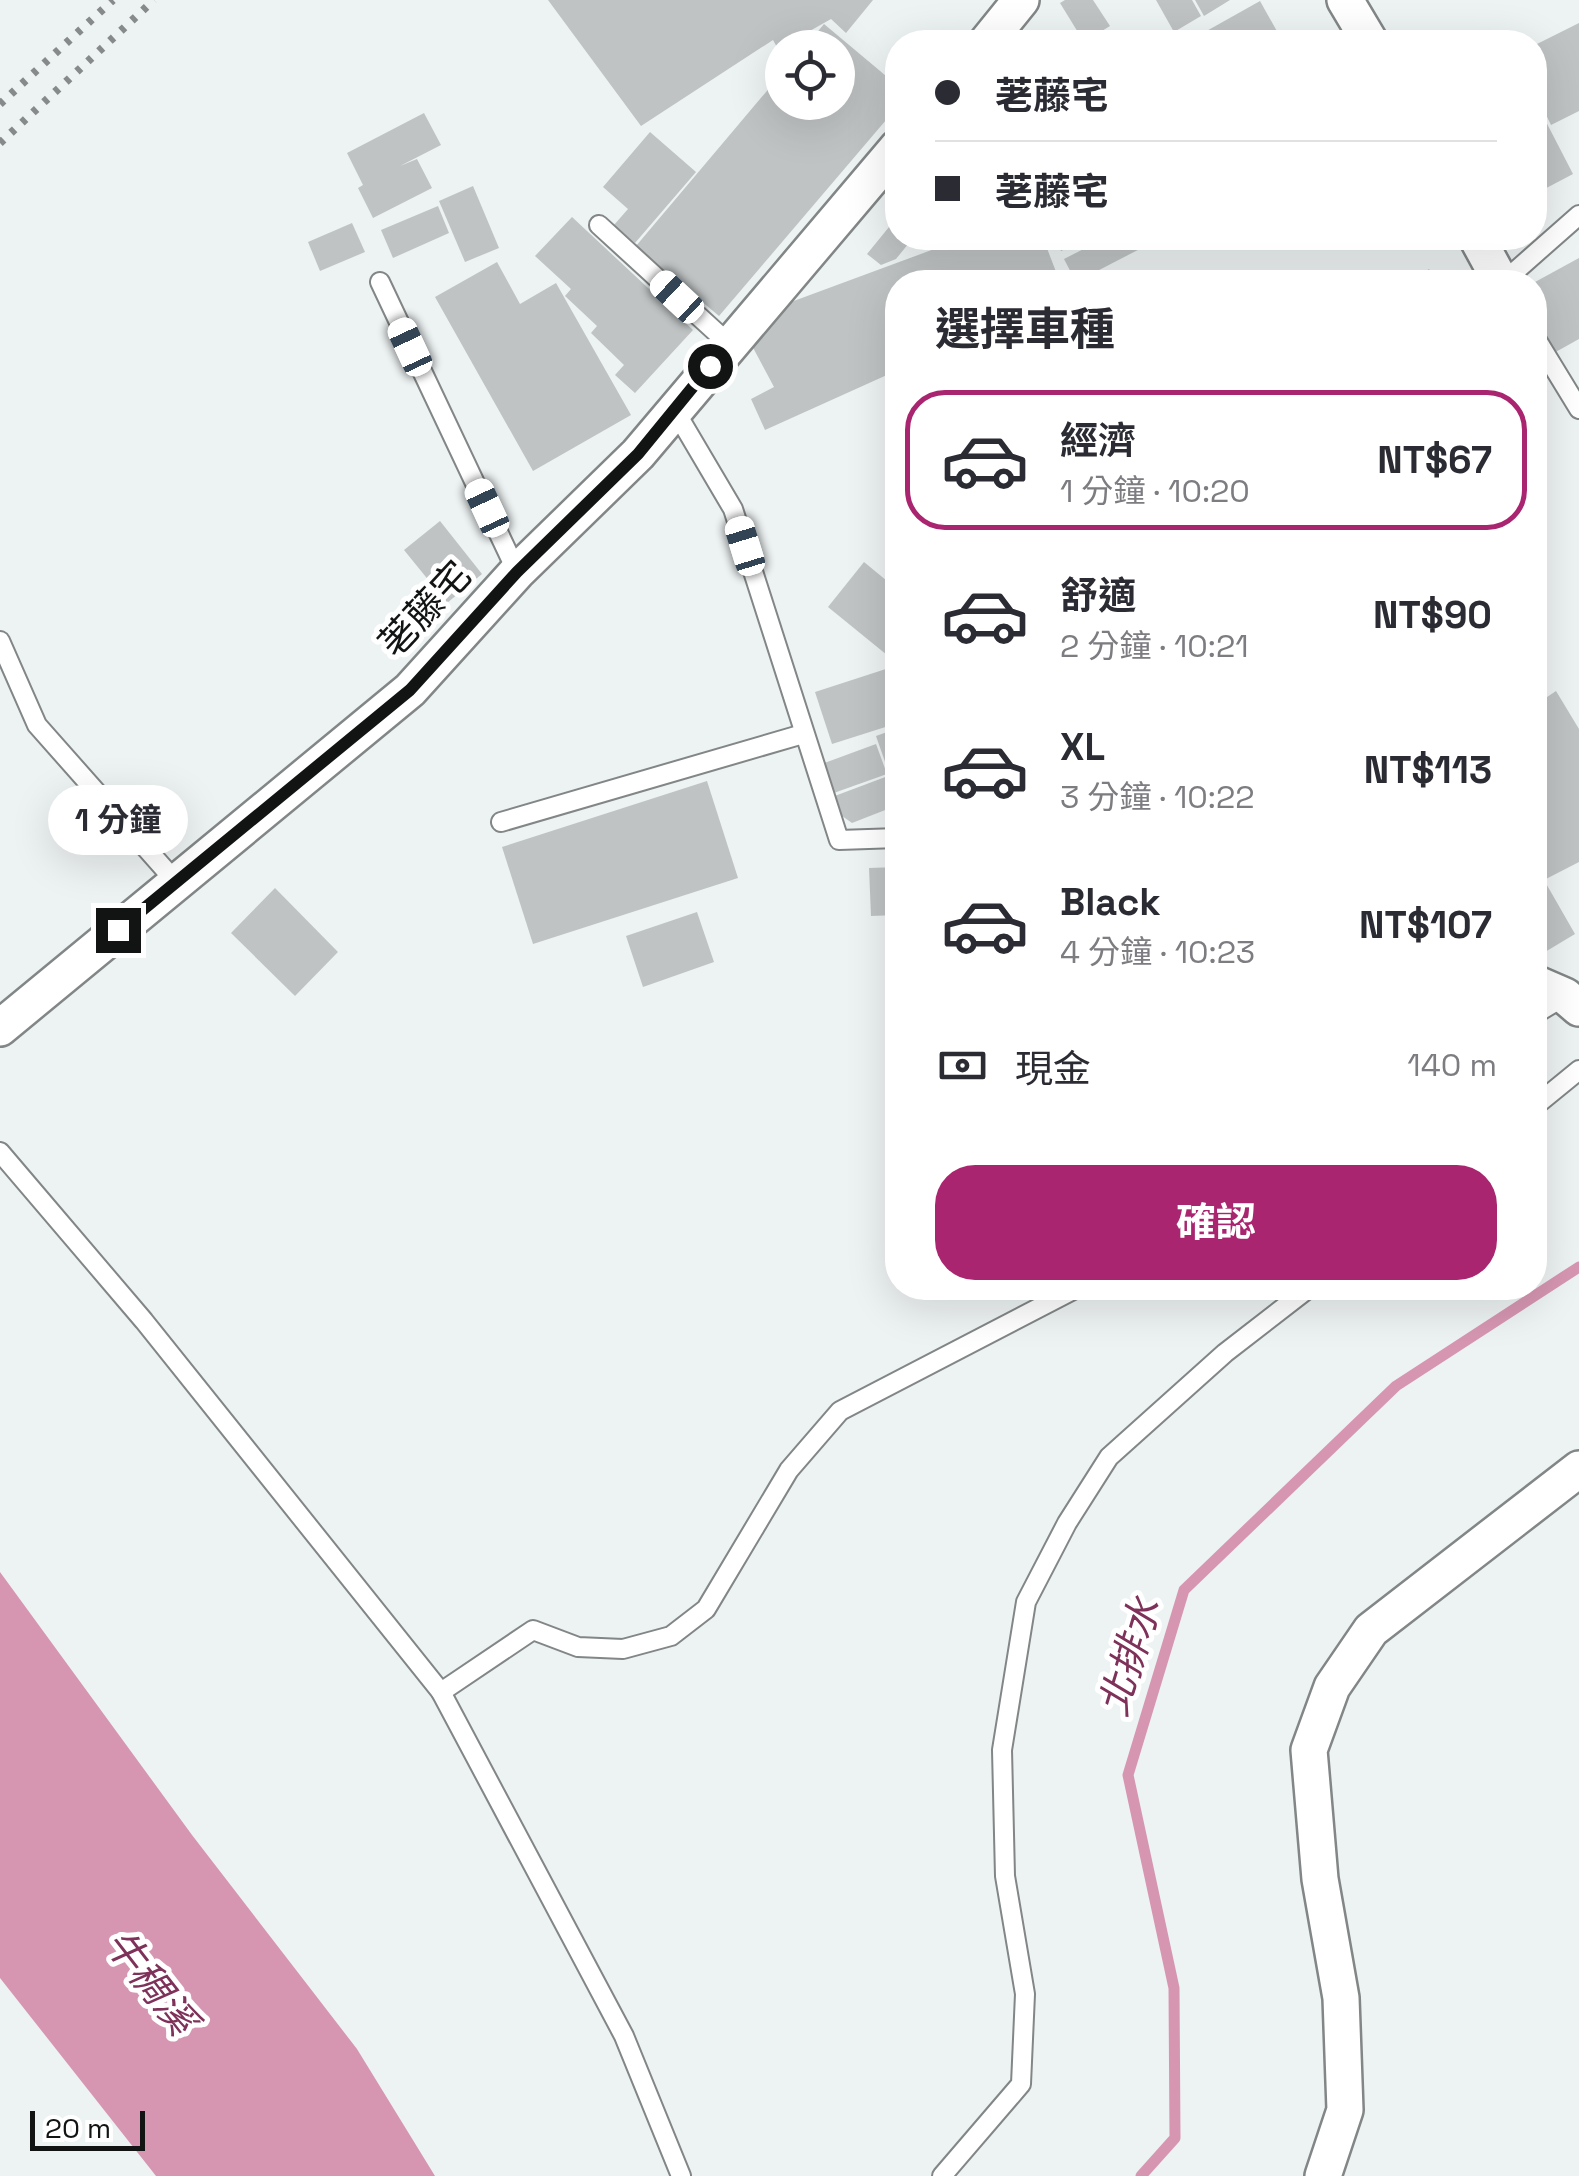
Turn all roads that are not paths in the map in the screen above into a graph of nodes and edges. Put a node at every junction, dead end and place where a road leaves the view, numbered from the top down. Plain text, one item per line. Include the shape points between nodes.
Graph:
1 (1020, 0) edge
2 (1345, 0) edge
3 (997, 30) edge
4 (1363, 30) edge
5 (885, 161) edge
6 (1579, 215) edge
7 (599, 225) dead end
8 (1547, 243) edge
9 (1539, 250) edge
10 (1516, 270) edge
11 (380, 282) dead end
12 (729, 344) junction
13 (1547, 356) edge
14 (1579, 408) edge
15 (674, 409) junction
16 (517, 572) junction
17 (0, 641) edge
18 (803, 734) junction
19 (501, 822) dead end
20 (885, 838) edge
21 (176, 882) junction
22 (0, 1028) edge
23 (1579, 1070) edge
24 (1547, 1096) edge
25 (0, 1152) edge
26 (1054, 1300) edge
27 (1293, 1300) edge
28 (1579, 1468) edge
29 (440, 1692) junction
30 (681, 2176) edge
31 (942, 2176) edge
32 (1323, 2176) edge

1 - 3 street
2 - 4 street
5 - 12 street, 荖藤宅
6 - 8 lane
7 - 12 lane
9 - 10 lane
11 - 16 lane
12 - 15 street, 荖藤宅
13 - 14 lane
15 - 16 street, 荖藤宅 via 638,454
15 - 18 lane via 734,509
16 - 21 street, 荖藤宅 via 410,690
17 - 21 lane via 37,725
18 - 19 lane
18 - 20 lane via 839,840
21 - 22 street, 荖藤宅
23 - 24 lane
25 - 29 lane
26 - 29 lane via 840,1411 789,1470 706,1608 672,1636 623,1649 578,1647 534,1630
27 - 31 lane via 1109,1457 1026,1602 1002,1750 1005,1876 1024,1994 1020,2084
28 - 32 street via 1372,1630 1332,1687 1309,1750 1320,1878 1341,1998 1345,2110
29 - 30 lane via 624,2036

